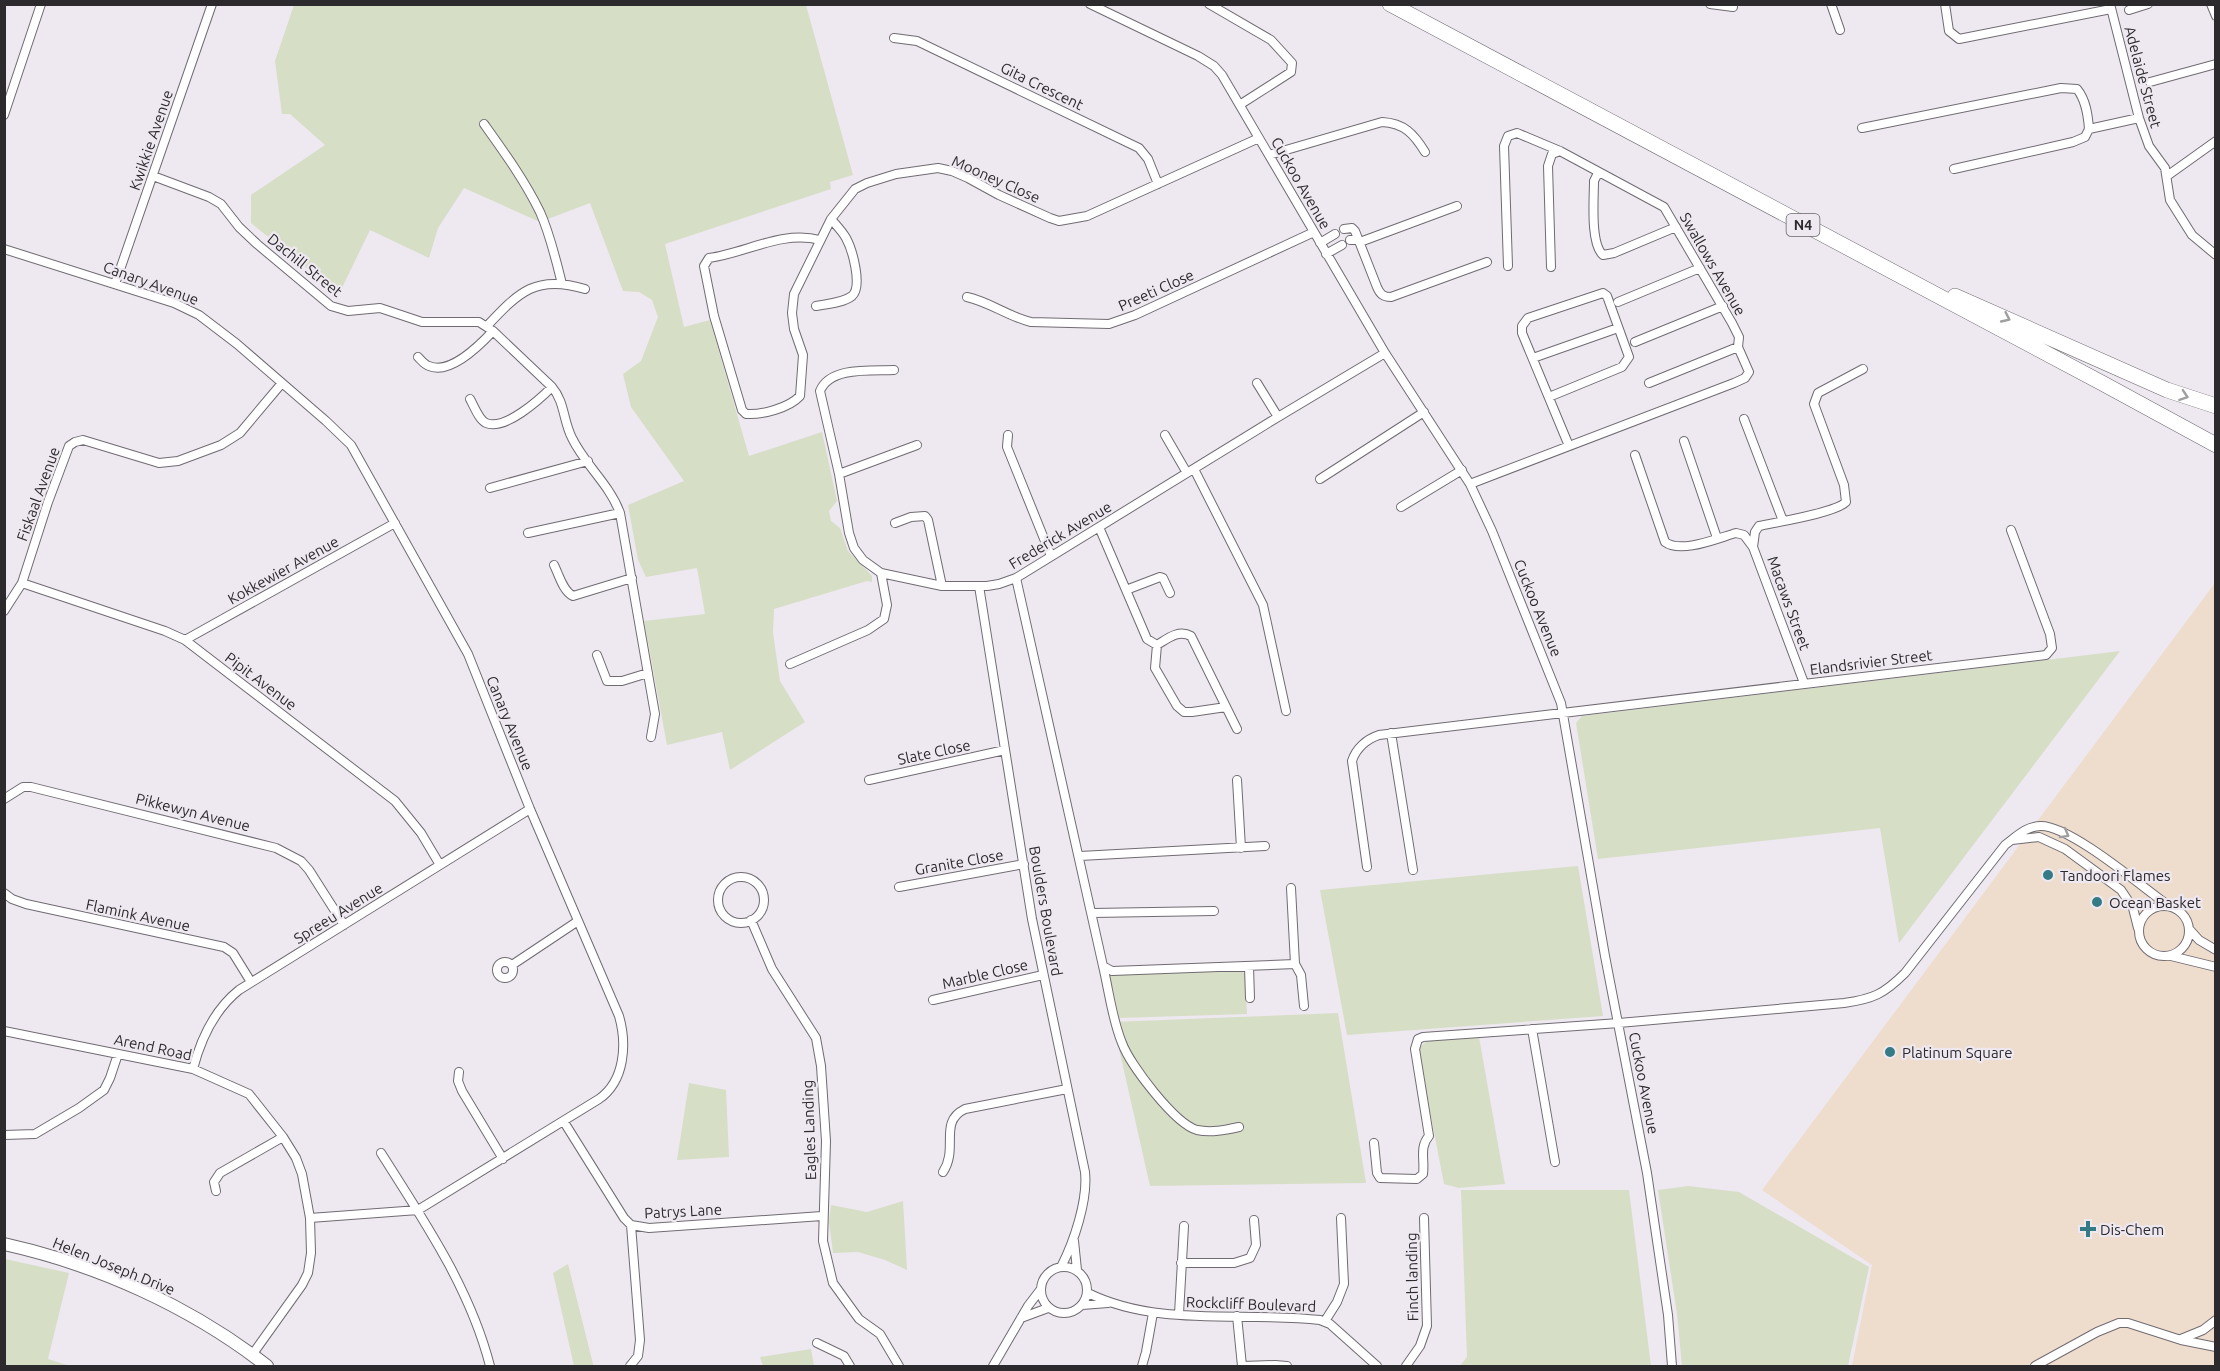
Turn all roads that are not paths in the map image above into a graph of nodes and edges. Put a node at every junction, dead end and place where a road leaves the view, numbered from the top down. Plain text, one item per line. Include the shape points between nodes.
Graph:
1 (41, 4) edge
2 (212, 4) edge
3 (1090, 4) edge
4 (1209, 4) edge
5 (1390, 4) edge
6 (1710, 4) edge
7 (1831, 4) edge
8 (1945, 4) edge
9 (2148, 4) edge
10 (2211, 4) edge
11 (1733, 7) dead end
12 (2110, 7) edge
13 (2129, 10) dead end
14 (2216, 16) edge
15 (1840, 30) dead end
16 (894, 38) dead end
17 (2216, 64) edge
18 (2150, 82) dead end
19 (1240, 104) junction
20 (4, 115) edge
21 (2139, 118) junction
22 (483, 124) dead end
23 (1862, 128) dead end
24 (2089, 129) junction
25 (1259, 138) junction
26 (2215, 142) edge
27 (1560, 151) junction
28 (1425, 152) dead end
29 (1269, 155) junction
30 (1954, 169) dead end
31 (1600, 173) junction
32 (153, 176) junction
33 (2167, 176) junction
34 (1158, 184) junction
35 (1457, 206) dead end
36 (831, 219) junction
37 (1676, 227) junction
38 (1314, 232) junction
39 (820, 240) junction
40 (1360, 242) junction
41 (1320, 243) junction
42 (4, 249) edge
43 (1326, 254) junction
44 (2216, 255) edge
45 (1487, 262) dead end
46 (1508, 266) dead end
47 (1551, 267) dead end
48 (1700, 268) junction
49 (1893, 272) junction
50 (115, 284) junction
51 (562, 284) junction
52 (585, 289) dead end
53 (967, 297) dead end
54 (1618, 302) dead end
55 (816, 306) dead end
56 (1723, 306) junction
57 (1618, 328) junction
58 (490, 329) junction
59 (1635, 342) dead end
60 (1738, 347) junction
61 (1386, 353) junction
62 (418, 357) dead end
63 (1533, 358) junction
64 (1863, 369) dead end
65 (894, 370) dead end
66 (282, 383) junction
67 (1257, 383) dead end
68 (1649, 383) dead end
69 (552, 387) junction
70 (1549, 397) junction
71 (470, 399) dead end
72 (2216, 406) edge
73 (1424, 412) junction
74 (1278, 417) junction
75 (1744, 419) dead end
76 (1008, 435) dead end
77 (1165, 435) dead end
78 (1684, 441) dead end
79 (917, 445) dead end
80 (2216, 445) edge
81 (1569, 446) junction
82 (1635, 455) dead end
83 (588, 461) junction
84 (1462, 470) junction
85 (1191, 471) junction
86 (839, 474) junction
87 (1320, 479) dead end
88 (1470, 484) junction
89 (490, 488) dead end
90 (1401, 507) dead end
91 (620, 513) junction
92 (1783, 521) junction
93 (395, 523) junction
94 (895, 523) dead end
95 (1099, 527) junction
96 (2010, 530) dead end
97 (528, 533) dead end
98 (1717, 538) junction
99 (1754, 547) junction
100 (1051, 556) junction
101 (554, 565) dead end
102 (881, 573) junction
103 (632, 578) junction
104 (1016, 578) junction
105 (22, 583) junction
106 (942, 586) junction
107 (979, 586) junction
108 (1126, 590) junction
109 (1170, 593) dead end
110 (4, 611) edge
111 (185, 640) junction
112 (1156, 645) junction
113 (597, 655) dead end
114 (790, 664) dead end
115 (648, 673) junction
116 (1804, 684) junction
117 (1226, 707) junction
118 (1286, 711) dead end
119 (1564, 712) junction
120 (1237, 729) dead end
121 (1391, 734) junction
122 (651, 737) dead end
123 (1005, 750) junction
124 (868, 780) dead end
125 (1237, 780) dead end
126 (4, 799) edge
127 (530, 809) junction
128 (2012, 840) junction
129 (1265, 846) dead end
130 (1240, 848) junction
131 (1080, 856) junction
132 (1024, 864) junction
133 (440, 865) junction
134 (1367, 867) dead end
135 (1413, 870) dead end
136 (900, 887) dead end
137 (1291, 888) dead end
138 (4, 893) edge
139 (2169, 906) junction
140 (1214, 911) dead end
141 (1092, 913) junction
142 (751, 920) junction
143 (578, 921) junction
144 (344, 925) junction
145 (2138, 928) junction
146 (2190, 930) junction
147 (2216, 950) edge
148 (2171, 956) junction
149 (1295, 964) junction
150 (512, 965) dead end
151 (1103, 966) junction
152 (1249, 967) junction
153 (2216, 967) edge
154 (1043, 975) junction
155 (251, 982) junction
156 (1250, 998) dead end
157 (933, 1000) dead end
158 (1304, 1006) dead end
159 (1619, 1023) junction
160 (1532, 1029) junction
161 (4, 1031) edge
162 (118, 1054) junction
163 (193, 1069) junction
164 (459, 1072) dead end
165 (1067, 1089) junction
166 (564, 1122) junction
167 (1239, 1127) dead end
168 (4, 1135) edge
169 (283, 1137) junction
170 (1374, 1143) dead end
171 (381, 1153) dead end
172 (503, 1160) junction
173 (1555, 1162) dead end
174 (943, 1172) dead end
175 (216, 1191) dead end
176 (418, 1210) junction
177 (822, 1216) junction
178 (310, 1218) junction
179 (1341, 1218) dead end
180 (1424, 1218) dead end
181 (1254, 1220) dead end
182 (631, 1225) junction
183 (1184, 1226) dead end
184 (1074, 1238) junction
185 (4, 1244) edge
186 (1181, 1263) junction
187 (1060, 1267) junction
188 (1077, 1270) junction
189 (1041, 1289) junction
190 (1088, 1293) junction
191 (1108, 1303) junction
192 (1082, 1305) junction
193 (1048, 1308) junction
194 (1153, 1313) junction
195 (1179, 1314) junction
196 (1237, 1316) junction
197 (1021, 1318) junction
198 (2216, 1320) edge
199 (1325, 1321) junction
200 (2181, 1340) junction
201 (817, 1343) dead end
202 (2216, 1347) edge
203 (252, 1355) junction
204 (267, 1366) edge
205 (490, 1366) edge
206 (630, 1366) edge
207 (850, 1366) edge
208 (899, 1366) edge
209 (993, 1366) edge
210 (1142, 1366) edge
211 (1242, 1366) edge
212 (1287, 1366) edge
213 (1377, 1366) edge
214 (1406, 1366) edge
215 (1672, 1366) edge
216 (2035, 1366) edge

1 - 20 street
2 - 32 street, Kwikkie Avenue
3 - 19 street, Cuckoo Avenue via 1207,61 1222,75
4 - 19 street via 1270,40 1292,63 1291,72
5 - 49 highway, N4
6 - 11 street
7 - 15 street
8 - 12 street via 1949,31 1959,39
9 - 13 street
10 - 14 street
12 - 21 street, Adelaide Street
16 - 34 street, Gita Crescent via 917,41 1139,148
17 - 18 street
19 - 25 street, Cuckoo Avenue
21 - 24 street
21 - 33 street, Adelaide Street via 2149,146
22 - 51 street via 540,213
23 - 24 street via 2071,87 2082,95
24 - 30 street via 2085,137 2073,142
25 - 29 street, Cuckoo Avenue
25 - 34 street, Mooney Close
26 - 33 street
27 - 31 street, Swallows Avenue
27 - 46 street, Swallows Avenue via 1517,134 1505,138
27 - 47 street via 1549,158 1548,166
28 - 29 street via 1408,130 1382,122
29 - 38 street, Cuckoo Avenue
31 - 37 street, Swallows Avenue via 1664,207
31 - 37 street via 1594,181 1595,237 1603,255
32 - 50 street, Kwikkie Avenue
32 - 58 street, Dachill Street via 221,204 257,244 338,309 380,308 412,320 479,322
33 - 44 street, Adelaide Street via 2170,200 2183,223
34 - 36 street, Mooney Close via 1087,216 1059,221 952,171 925,169 886,177 855,189
35 - 40 street
36 - 39 street, Mooney Close
36 - 55 street via 849,244 857,284 853,296
37 - 48 street, Swallows Avenue
38 - 41 street, Cuckoo Avenue
38 - 53 street, Preeti Close via 1109,324 1031,322
39 - 39 street, Mooney Close via 792,303 794,328 803,355 800,396 796,401 746,414 714,316 704,266 709,258 774,241 794,237
40 - 41 street via 1352,228
40 - 43 street via 1346,243
40 - 45 street via 1377,287 1385,297
41 - 43 street, Cuckoo Avenue
42 - 50 street, Canary Avenue
43 - 61 street, Cuckoo Avenue
48 - 54 street
48 - 56 street, Swallows Avenue
49 -> 72 highway via 1978,305 2167,390
49 - 80 highway, N4
50 - 66 street, Canary Avenue via 199,315
51 - 52 street
51 - 58 street via 532,287 523,292
56 - 59 street
56 - 60 street, Swallows Avenue via 1739,337
57 - 63 street
57 - 63 street via 1603,293 1528,318 1522,333
57 - 70 street via 1629,357 1622,367
58 - 62 street via 469,353 449,366 429,366
58 - 69 street
60 - 68 street
60 - 81 street, Swallows Avenue via 1748,368 1745,378
61 - 73 street, Cuckoo Avenue
61 - 74 street, Frederick Avenue
63 - 70 street
64 - 92 street via 1818,393 1814,404 1844,485 1846,502
65 - 86 street, Frederick Avenue via 848,372 822,386 821,397
66 - 93 street, Canary Avenue via 351,445
66 - 105 street, Fiskaal Avenue via 240,433 221,445 178,461 159,463 83,440 69,446
67 - 74 street
69 - 71 street via 517,415 496,424 487,424
69 - 83 street via 559,396 573,440
70 - 81 street
73 - 84 street, Cuckoo Avenue
73 - 87 street
74 - 85 street, Frederick Avenue
75 - 92 street
76 - 100 street via 1007,447
77 - 85 street
78 - 98 street
79 - 86 street
81 - 88 street, Swallows Avenue
82 - 98 street via 1665,542 1680,547
83 - 89 street
83 - 91 street
84 - 88 street, Cuckoo Avenue
84 - 90 street
85 - 95 street, Frederick Avenue
85 - 118 street via 1263,605
86 - 102 street, Frederick Avenue via 854,548
88 - 119 street, Cuckoo Avenue
91 - 97 street
91 - 103 street
92 - 99 street via 1759,526
93 - 111 street, Kokkewier Avenue
93 - 127 street, Canary Avenue via 468,654
94 - 106 street via 919,516 928,520
95 - 100 street, Frederick Avenue
95 - 108 street
96 - 116 street, Elandsrivier Street via 2050,634 2052,648 2046,655
98 - 99 street, Macaws Street via 1736,533 1744,535
99 - 116 street, Macaws Street
100 - 104 street, Frederick Avenue
101 - 103 street via 568,594 573,596
102 - 106 street, Frederick Avenue
102 - 114 street via 887,604 884,619 868,630
103 - 115 street
104 - 107 street, Frederick Avenue
104 - 131 street
105 - 110 street, Fiskaal Avenue
105 - 111 street, Pipit Avenue
106 - 107 street, Frederick Avenue
107 - 123 street, Boulders Boulevard
108 - 109 street via 1160,577
108 - 112 street via 1147,639
111 - 133 street, Pipit Avenue via 395,801
112 - 117 street via 1178,633 1191,636
112 - 117 street via 1156,673 1177,706 1184,712
113 - 115 street via 607,681
115 - 122 street via 655,714
116 - 119 street, Elandsrivier Street
117 - 120 street
119 - 121 street, Elandsrivier Street
119 - 159 street, Cuckoo Avenue
121 - 134 street, Elandsrivier Street via 1372,737 1356,751 1352,761
121 - 135 street
123 - 124 street, Slate Close
123 - 132 street, Boulders Boulevard
125 - 130 street
126 - 144 street, Pikkewyn Avenue via 23,787 32,787 276,848 301,861 309,870
127 - 133 street, Spreeu Avenue
127 - 143 street, Canary Avenue
128 -> 139 street via 2032,827 2059,830
128 - 145 street via 2039,837 2065,849 2121,890 2133,908
128 - 159 street via 1905,973 1878,996 1844,1003
129 - 130 street
130 - 131 street
131 - 141 street
132 - 136 street, Granite Close
132 - 154 street, Boulders Boulevard
133 - 144 street, Spreeu Avenue
137 - 149 street
138 - 155 street, Flamink Avenue via 26,904 224,947 233,953
139 - 145 street via 2146,913
139 - 146 street via 2184,915
140 - 141 street
141 - 151 street
142 - 142 street via 732,921 719,907 718,894 730,879 743,877 759,887 763,906
142 - 177 street, Eagles Landing via 772,969 816,1038 826,1141
143 - 150 street
143 - 166 street, Canary Avenue via 619,1016 624,1044 612,1089
144 - 155 street, Spreeu Avenue
145 - 148 street via 2147,951
146 - 147 street
146 - 148 street via 2185,946
148 - 153 street
149 - 152 street
149 - 158 street
151 - 152 street via 1112,971
151 - 167 street via 1122,1044 1169,1110 1196,1129
152 - 156 street
154 - 157 street, Marble Close
154 - 165 street, Boulders Boulevard
155 - 163 street, Spreeu Avenue via 226,1000 217,1013
159 - 160 street
159 - 215 street, Cuckoo Avenue via 1657,1235
160 - 170 street via 1418,1039 1415,1049 1429,1136 1423,1148 1423,1174 1417,1179 1380,1178
160 - 173 street
161 - 162 street, Arend Road
162 - 163 street, Arend Road
162 - 168 street via 108,1084 86,1104 35,1134
163 - 169 street, Arend Road via 249,1094
164 - 172 street via 462,1091
165 - 174 street via 960,1112 951,1123 951,1154
165 - 184 street, Boulders Boulevard via 1086,1183
166 - 172 street, Canary Avenue
166 - 182 street, Patrys Lane
169 - 175 street via 220,1173 214,1182
169 - 178 street, Arend Road via 302,1174
171 - 176 street
172 - 176 street, Canary Avenue
176 - 178 street, Canary Avenue
176 - 205 street via 469,1303
177 - 182 street, Patrys Lane via 650,1228
177 - 208 street, Eagles Landing via 823,1241 833,1283 859,1318 880,1334
178 - 203 street, Arend Road via 308,1273
179 - 199 street via 1344,1284
180 - 214 street, Finch landing via 1427,1326 1420,1346
181 - 186 street via 1256,1245 1250,1258 1234,1263
182 - 206 street via 640,1340 638,1356
183 - 186 street
184 - 187 street, Boulders Boulevard
184 - 188 street, Boulders Boulevard
185 - 203 street, Helen Joseph Drive via 40,1252 143,1290
186 - 195 street
187 - 188 street
187 - 189 street via 1049,1271
188 - 190 street
189 - 193 street
189 - 197 street
190 - 191 street, Rockcliff Boulevard
190 - 192 street
191 - 192 street, Rockcliff Boulevard
191 - 194 street, Rockcliff Boulevard
192 - 193 street via 1067,1313
193 - 197 street
194 - 195 street, Rockcliff Boulevard
194 - 210 street
195 - 196 street, Rockcliff Boulevard
196 - 199 street, Rockcliff Boulevard
196 - 211 street
197 - 209 street
198 - 200 street
199 - 213 street, Rockcliff Boulevard
200 - 202 street
200 - 216 street via 2119,1323
201 - 207 street via 844,1356
203 - 204 street, Helen Joseph Drive
211 - 212 street

